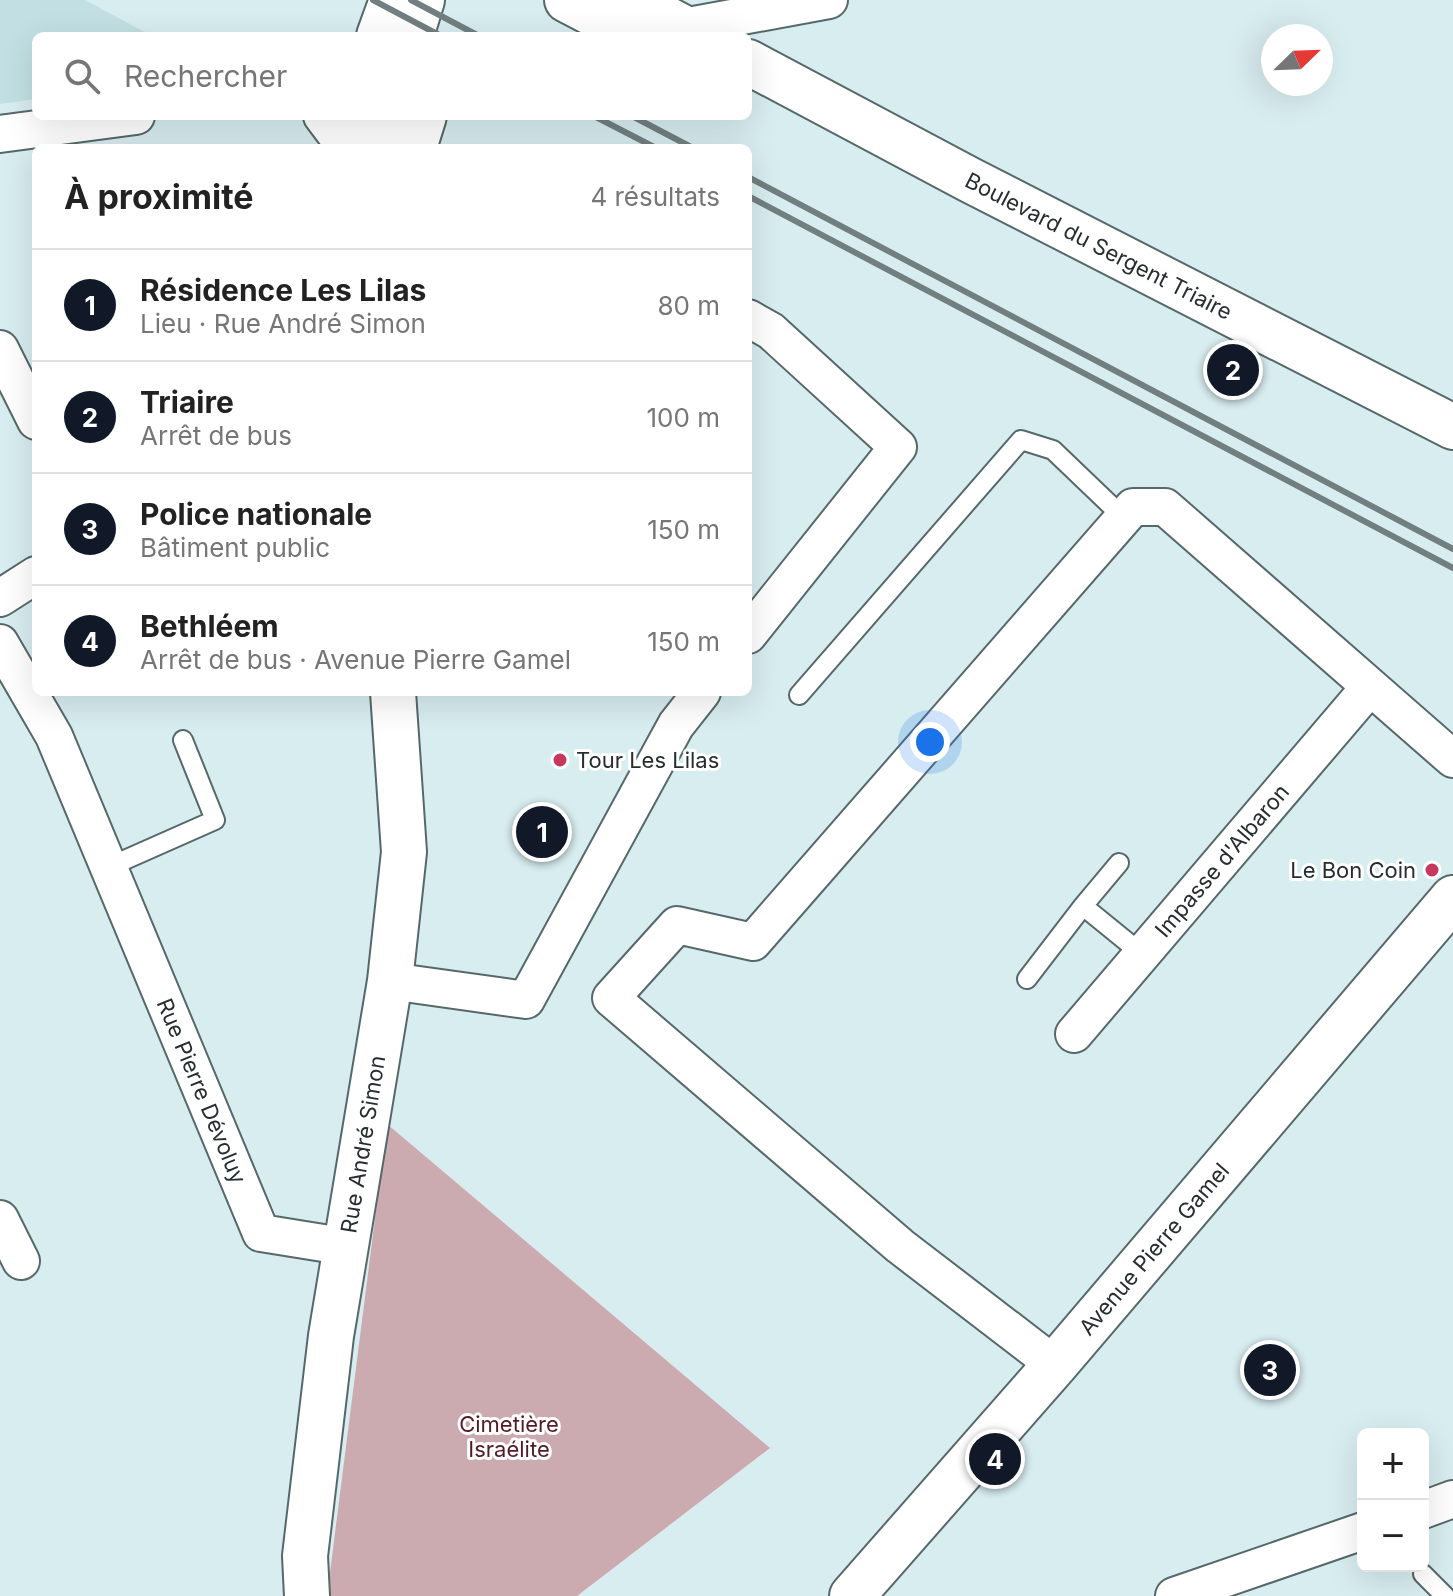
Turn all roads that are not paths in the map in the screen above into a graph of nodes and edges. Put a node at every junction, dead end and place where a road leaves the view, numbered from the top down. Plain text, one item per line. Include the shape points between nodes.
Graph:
1 (392, 0) edge
2 (422, 0) edge
3 (442, 0) edge
4 (567, 0) edge
5 (631, 0) edge
6 (829, 0) edge
7 (380, 32) edge
8 (412, 32) edge
9 (440, 32) edge
10 (628, 32) edge
11 (691, 32) edge
12 (752, 64) edge
13 (752, 96) edge
14 (106, 120) edge
15 (325, 120) edge
16 (392, 126) edge
17 (0, 134) edge
18 (346, 144) edge
19 (357, 144) edge
20 (752, 320) edge
21 (0, 349) edge
22 (32, 413) edge
23 (1453, 427) edge
24 (1453, 455) edge
25 (1124, 518) junction
26 (32, 578) edge
27 (0, 598) edge
28 (752, 630) edge
29 (0, 643) edge
30 (1369, 688) junction
31 (799, 695) dead end
32 (393, 696) edge
33 (699, 696) edge
34 (183, 740) dead end
35 (1453, 759) edge
36 (1119, 863) dead end
37 (111, 866) junction
38 (1453, 898) edge
39 (1083, 906) junction
40 (1142, 954) junction
41 (1027, 979) dead end
42 (390, 981) junction
43 (1074, 1034) dead end
44 (0, 1219) edge
45 (348, 1247) junction
46 (21, 1261) dead end
47 (1055, 1365) junction
48 (1453, 1499) edge
49 (1429, 1508) edge
50 (1357, 1534) edge
51 (1423, 1574) dead end
52 (1236, 1585) edge
53 (307, 1596) edge
54 (852, 1596) edge
55 (1174, 1596) edge
56 (1445, 1596) edge

1 - 7 street
2 - 8 street
3 - 9 street
4 - 10 street
5 - 11 street
6 - 11 street
12 - 23 street, Boulevard du Sergent Triaire
13 - 24 street, Boulevard du Sergent Triaire
14 - 17 street
15 - 18 street
16 - 19 street
20 - 28 street via 771,331 898,447
21 - 22 street
25 - 30 street via 1133,507 1165,507
25 - 31 lane via 1053,450 1021,440
25 - 47 street via 753,942 677,925 611,998 900,1246
26 - 27 street
29 - 37 street, Rue Pierre Dévoluy via 54,736
30 - 35 street
30 - 40 street, Impasse d'Albaron
32 - 42 street, Rue André Simon via 404,852
33 - 42 street via 676,725 526,1000
34 - 37 lane via 215,820
36 - 39 lane
37 - 45 street, Rue Pierre Dévoluy via 261,1233
38 - 47 street, Avenue Pierre Gamel
39 - 40 lane
39 - 41 lane
40 - 43 street, Impasse d'Albaron
42 - 45 street, Rue André Simon
44 - 46 street
45 - 53 street, Rue André Simon via 336,1302 305,1556
47 - 54 street, Avenue Pierre Gamel
48 - 49 street
50 - 52 street
51 - 56 lane
52 - 55 street

